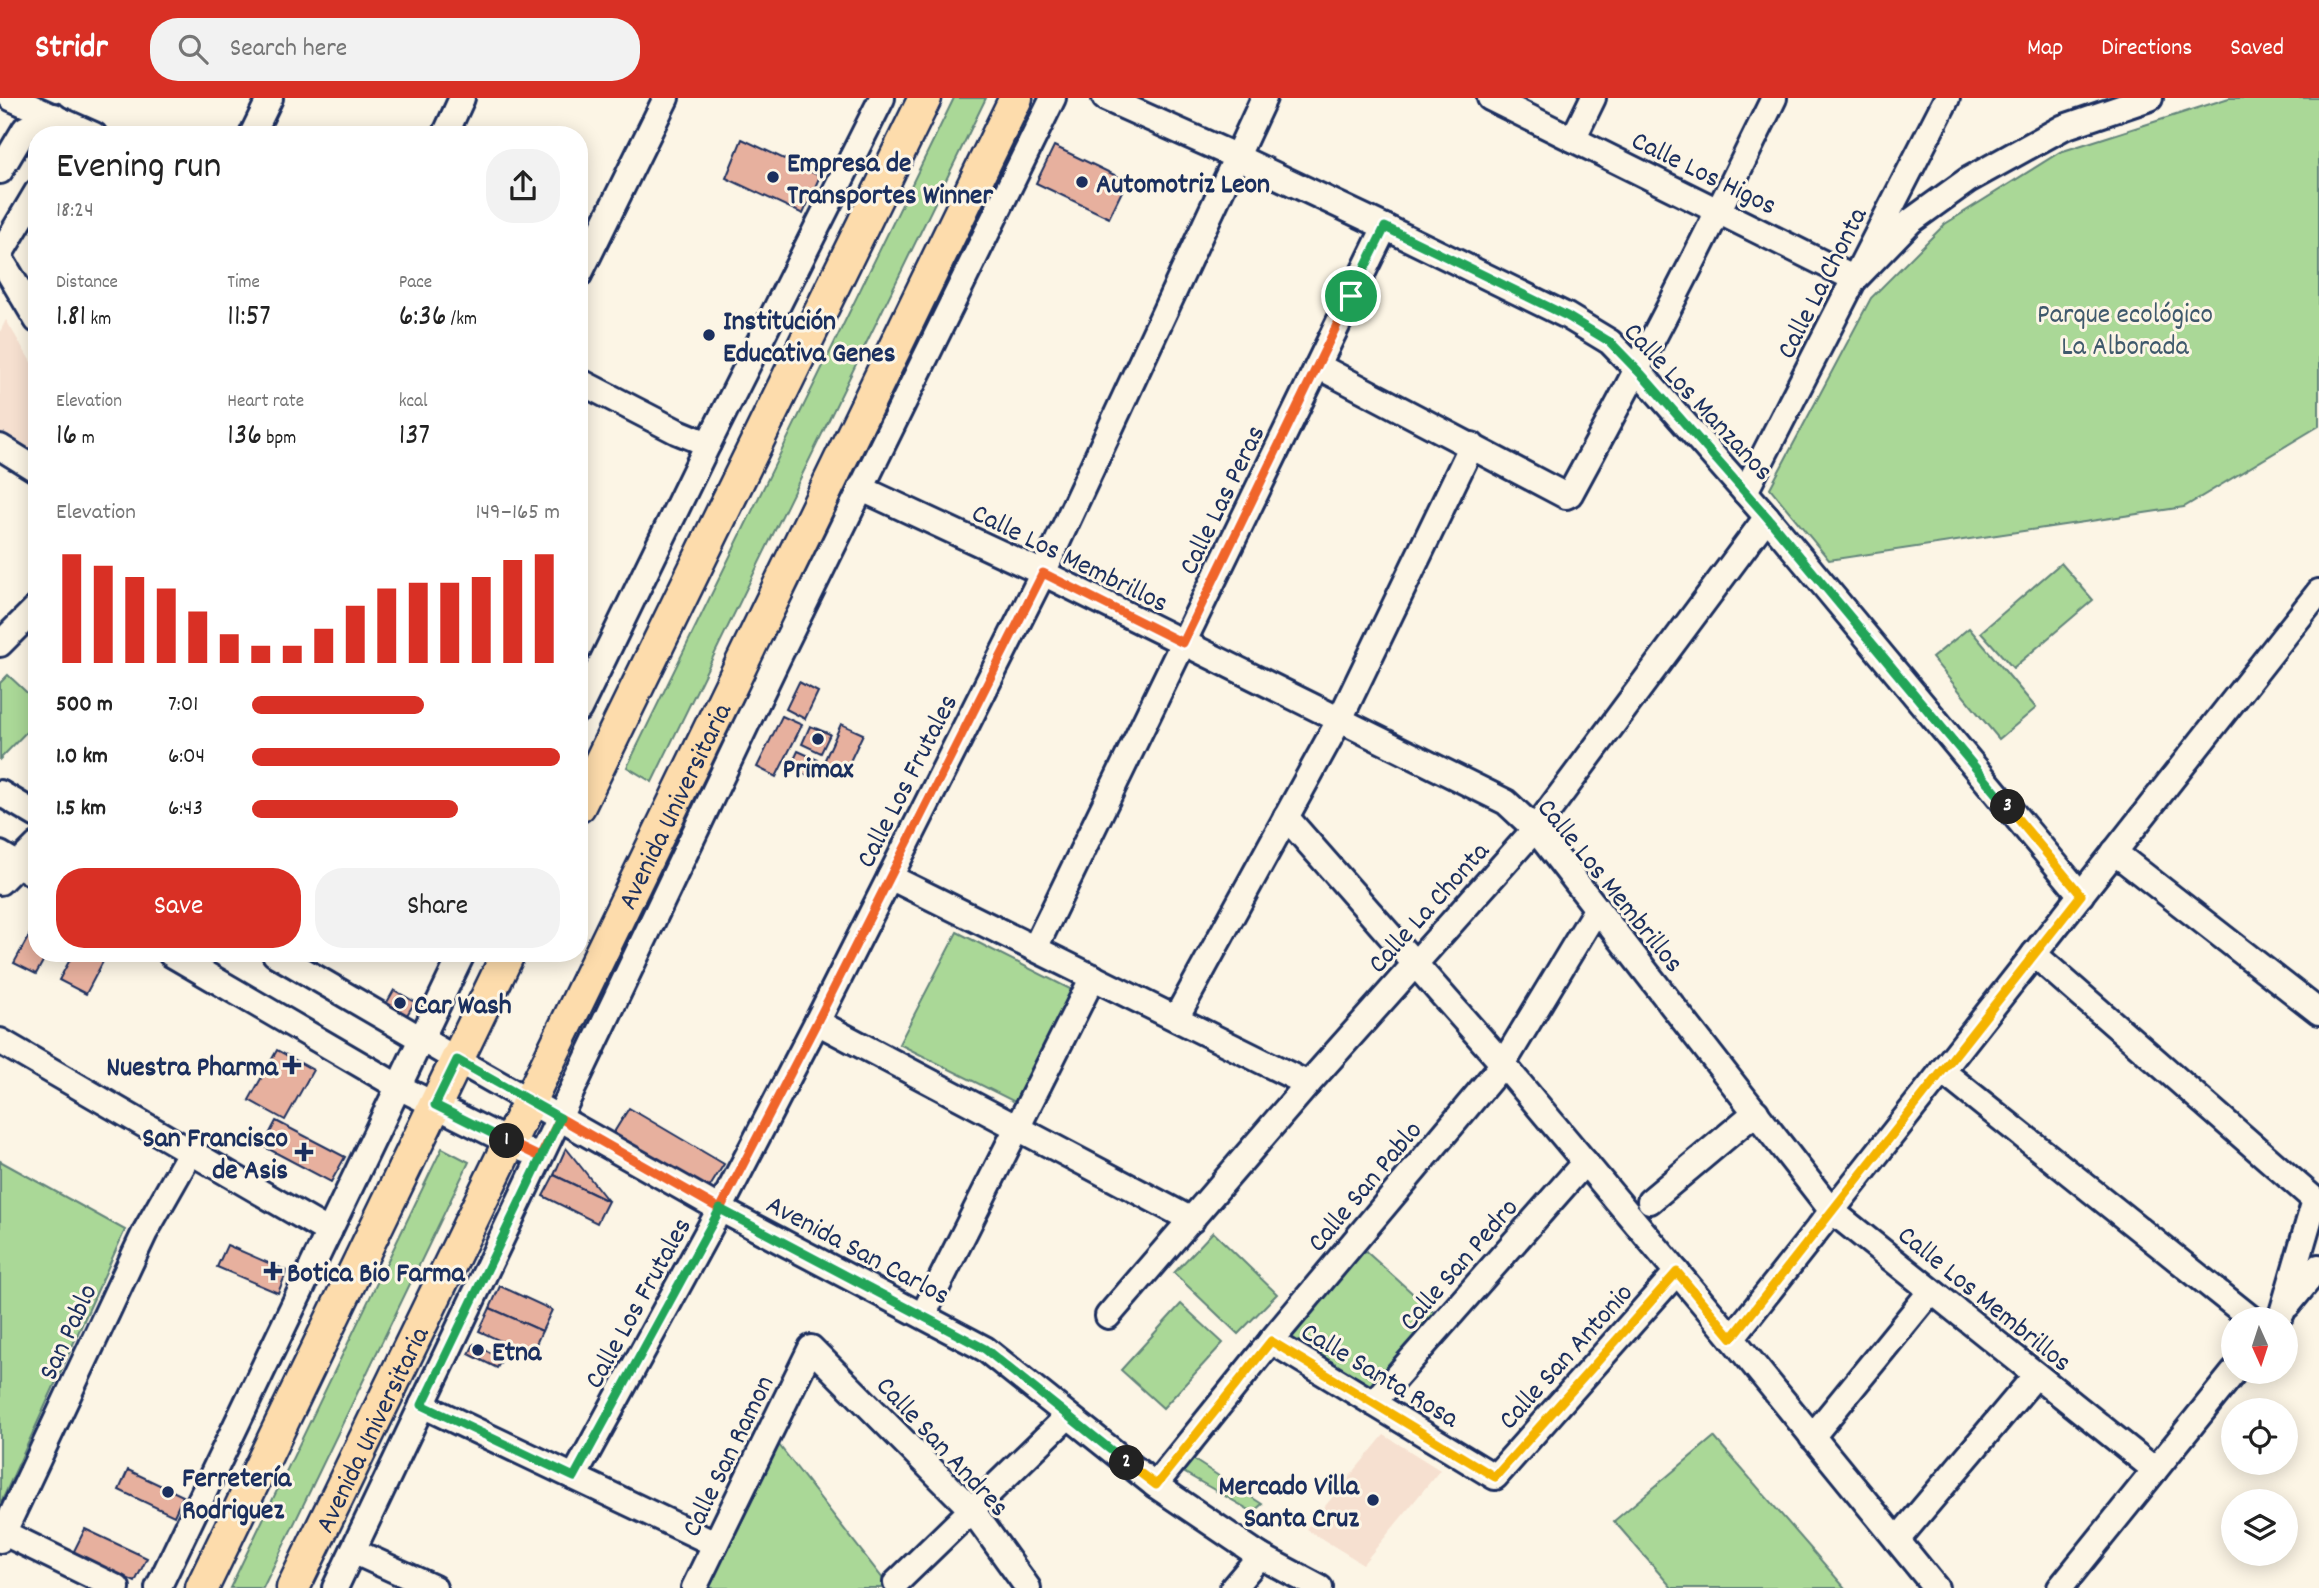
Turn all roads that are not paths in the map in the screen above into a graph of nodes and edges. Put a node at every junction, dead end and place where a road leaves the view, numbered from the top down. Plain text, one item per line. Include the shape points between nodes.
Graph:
1 (11, 98) edge
2 (270, 98) edge
3 (462, 98) edge
4 (666, 98) edge
5 (882, 98) edge
6 (925, 98) edge
7 (1016, 98) edge
8 (1053, 98) edge
9 (1105, 98) edge
10 (1264, 98) edge
11 (1490, 98) edge
12 (1593, 98) edge
13 (1774, 98) edge
14 (1947, 98) edge
15 (2141, 100) edge
16 (58, 116) edge
17 (33, 126) edge
18 (77, 126) edge
19 (256, 126) edge
20 (449, 126) edge
21 (28, 128) edge
22 (1573, 139) junction
23 (1235, 156) junction
24 (0, 171) edge
25 (28, 208) edge
26 (1719, 212) junction
27 (1385, 227) junction
28 (0, 256) edge
29 (588, 257) edge
30 (1855, 279) junction
31 (28, 304) edge
32 (1318, 366) junction
33 (1638, 370) junction
34 (588, 386) edge
35 (708, 444) junction
36 (1472, 445) junction
37 (0, 447) edge
38 (28, 464) edge
39 (860, 488) junction
40 (1745, 492) junction
41 (1767, 517) junction
42 (1043, 573) junction
43 (2319, 593) edge
44 (28, 614) edge
45 (4, 634) edge
46 (1183, 643) junction
47 (588, 691) edge
48 (1340, 719) junction
49 (604, 753) junction
50 (588, 770) edge
51 (588, 787) edge
52 (0, 793) edge
53 (28, 810) edge
54 (1286, 817) junction
55 (1535, 829) junction
56 (2114, 852) junction
57 (18, 865) edge
58 (890, 877) junction
59 (0, 882) edge
60 (2081, 895) junction
61 (1596, 910) junction
62 (1035, 948) junction
63 (2034, 954) junction
64 (185, 962) edge
65 (289, 962) edge
66 (458, 962) edge
67 (504, 962) edge
68 (1416, 964) junction
69 (1093, 977) junction
70 (2319, 1012) edge
71 (1176, 1018) junction
72 (817, 1022) junction
73 (422, 1039) junction
74 (0, 1041) edge
75 (457, 1060) junction
76 (1503, 1064) junction
77 (1942, 1072) junction
78 (1308, 1084) junction
79 (399, 1087) junction
80 (528, 1100) junction
81 (435, 1105) junction
82 (1756, 1112) junction
83 (560, 1118) junction
84 (1016, 1127) junction
85 (508, 1142) junction
86 (191, 1151) junction
87 (540, 1157) junction
88 (1585, 1162) junction
89 (2317, 1198) edge
90 (1650, 1201) dead end
91 (720, 1209) junction
92 (1832, 1211) junction
93 (1192, 1220) junction
94 (329, 1232) junction
95 (2319, 1268) edge
96 (1677, 1272) junction
97 (1931, 1291) junction
98 (2237, 1307) edge
99 (2282, 1307) edge
100 (2286, 1307) edge
101 (923, 1315) junction
102 (1108, 1316) dead end
103 (1732, 1338) junction
104 (1271, 1341) junction
105 (811, 1348) joint
106 (2036, 1375) junction
107 (2225, 1384) edge
108 (1374, 1403) junction
109 (422, 1405) junction
110 (1068, 1416) junction
111 (1812, 1437) junction
112 (2155, 1470) junction
113 (574, 1477) junction
114 (1495, 1477) joint
115 (1156, 1485) junction
116 (972, 1510) junction
117 (1, 1534) edge
118 (1897, 1540) junction
119 (715, 1544) junction
120 (353, 1551) junction
121 (1260, 1556) junction
122 (896, 1583) dead end
123 (117, 1588) edge
124 (158, 1588) edge
125 (202, 1588) edge
126 (293, 1588) edge
127 (335, 1588) edge
128 (434, 1588) edge
129 (694, 1588) edge
130 (1028, 1588) edge
131 (1233, 1588) edge
132 (1320, 1588) edge
133 (1936, 1588) edge
134 (2060, 1588) edge

1 - 16 street
2 - 19 street
3 - 20 street
4 - 29 street
5 - 35 street
6 - 49 main road
7 - 80 main road, Avenida Universitaria
8 - 39 street, Avenida Universitaria
9 - 23 street, Calle Los Manzanos
10 - 23 street, Calle Los Frutales
11 - 22 street, Calle Los Higos
12 - 22 street
13 - 26 street
14 - 30 street, Calle La Chonta
15 - 30 street via 2064,127 1968,180 1911,221
16 - 17 street
16 - 18 street
21 - 24 street
22 - 26 street, Calle Los Higos
23 - 27 street, Calle Los Manzanos
23 - 42 street, Calle Los Frutales
25 - 28 street
26 - 30 street, Calle Los Higos
26 - 33 street
27 - 32 street, Calle Las Peras
27 - 33 street, Calle Los Manzanos via 1567,316 1610,342
28 - 31 street
30 - 40 street, Calle La Chonta
32 - 36 street
32 - 46 street, Calle Las Peras
33 - 36 street via 1566,496
33 - 40 street, Calle Los Manzanos
34 - 35 street
35 - 47 street
36 - 48 street
37 - 38 street
39 - 42 street, Calle Los Membrillos
39 - 83 street, Avenida Universitaria
40 - 41 street, Calle Los Manzanos
41 - 55 street, Calle La Chonta
41 - 60 street, Calle Los Manzanos
42 - 46 street, Calle Los Membrillos
42 - 58 street, Calle Los Frutales
43 - 56 street
44 - 45 street
46 - 48 street, Calle Los Membrillos
46 - 62 street, Calle Las Peras
48 - 54 street
48 - 55 street, Calle Los Membrillos via 1506,802
49 - 50 main road
49 - 51 main road
52 - 53 street
54 - 68 street
54 - 71 street
55 - 61 street, Calle Los Membrillos
55 - 68 street, Calle La Chonta
56 - 60 street
56 - 70 street
57 - 59 street
58 - 62 street
58 - 72 street, Calle Los Frutales
60 - 63 street
61 - 76 street, Calle San Pablo
61 - 82 street, Calle Los Membrillos
62 - 69 street
63 - 77 street
63 - 89 street
64 - 79 street
65 - 73 street, Avenida San Carlos
66 - 73 street
67 - 75 main road
68 - 76 street
68 - 78 street, Calle La Chonta
69 - 71 street
69 - 84 street
71 - 78 street
72 - 84 street
72 - 91 street, Calle Los Frutales
73 - 75 street, Avenida San Carlos
73 - 79 street
74 - 86 street
75 - 80 street, Avenida San Carlos
75 - 81 main road
76 - 88 street
76 - 104 street, Calle San Pablo
77 - 92 street
77 - 98 street
78 - 93 street, Calle La Chonta
79 - 81 street
79 - 94 street
80 - 83 street, Avenida San Carlos
80 - 85 main road, Avenida Universitaria
81 - 85 street
81 - 125 main road
82 - 90 street
82 - 92 street, Calle Los Membrillos
83 - 87 street, Avenida Universitaria
83 - 91 street, Avenida San Carlos
84 - 93 street
84 - 101 street
85 - 87 street
85 - 126 main road, Avenida Universitaria
86 - 94 street
86 - 117 street, San Pablo via 145,1232
87 - 109 street, Avenida Universitaria
88 - 96 street
88 - 108 street, Calle San Pedro
89 - 99 street
91 - 101 street, Avenida San Carlos
91 - 113 street, Calle Los Frutales
92 - 97 street, Calle Los Membrillos
92 - 103 street
93 - 102 street, Calle La Chonta
94 - 124 street
95 - 100 street
96 - 103 street
96 - 114 street, Calle San Antonio
97 - 106 street, Calle Los Membrillos
97 - 111 street
101 - 110 street, Avenida San Carlos via 985,1349
103 - 111 street
104 - 108 street, Calle Santa Rosa
104 - 115 street, Calle San Pablo
105 - 116 street, Calle San Andres
105 - 119 street, Calle San Ramon
106 - 112 street, Calle Los Membrillos
106 - 118 street
107 - 112 street
108 - 114 street, Calle Santa Rosa
109 - 113 street
109 - 120 street, Avenida Universitaria
110 - 115 street, Avenida San Carlos
110 - 116 street
111 - 118 street
112 - 134 street
113 - 119 street
115 - 121 street, Avenida San Carlos
116 - 122 street
116 - 130 street, Calle San Andres
117 - 123 street
118 - 133 street
119 - 129 street, Calle San Ramon
120 - 127 street, Avenida Universitaria
120 - 128 street
121 - 131 street
121 - 132 street, Avenida San Carlos

